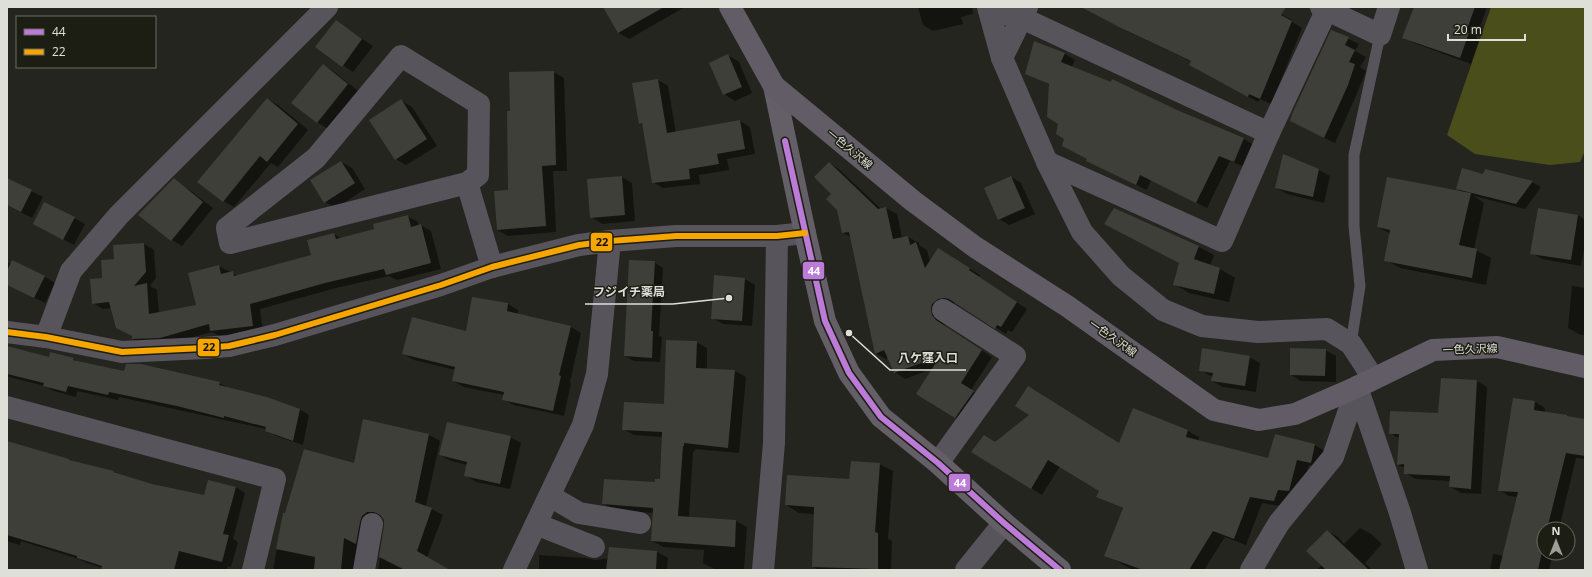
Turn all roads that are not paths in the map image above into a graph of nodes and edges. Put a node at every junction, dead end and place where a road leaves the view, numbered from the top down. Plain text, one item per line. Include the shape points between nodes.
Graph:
1 (327, 7) edge
2 (730, 7) edge
3 (1389, 7) edge
4 (989, 8) edge
5 (1324, 8) edge
6 (1025, 12) edge
7 (1380, 35) junction
8 (1002, 58) junction
9 (774, 86) junction
10 (1269, 133) junction
11 (1047, 162) junction
12 (467, 183) junction
13 (804, 233) junction
14 (777, 236) junction
15 (610, 241) junction
16 (492, 267) junction
17 (943, 310) dead end
18 (7, 332) edge
19 (46, 337) junction
20 (1351, 344) junction
21 (1585, 367) edge
22 (1365, 383) junction
23 (7, 407) edge
24 (938, 463) junction
25 (550, 496) junction
26 (640, 523) dead end
27 (1004, 523) junction
28 (372, 524) dead end
29 (536, 524) junction
30 (594, 547) dead end
31 (253, 570) edge
32 (364, 570) edge
33 (514, 570) edge
34 (763, 570) edge
35 (966, 570) edge
36 (1060, 570) edge
37 (1251, 570) edge
38 (1416, 570) edge

1 - 19 street via 118,214 71,271
2 - 9 main road, 一色久沢線
3 - 7 street
4 - 6 street
4 - 8 street
5 - 7 street
5 - 10 street
6 - 8 street
6 - 10 street
7 - 20 lane via 1354,155 1354,226 1360,286
8 - 11 street
9 - 13 street
9 - 22 main road, 一色久沢線 via 913,201 975,247 1067,306 1214,410 1259,420 1295,414
10 - 11 street via 1222,240
11 - 20 street via 1082,232 1121,276 1163,310 1202,326 1258,332 1328,329
12 - 12 street via 478,175 479,104 401,56 316,158 227,228 230,243
12 - 16 street
13 - 14 street
13 - 24 street via 825,321 849,373 881,417
14 - 15 street via 676,236
14 - 34 street via 774,444
15 - 16 street via 579,245
15 - 25 street via 597,374 583,425
16 - 19 street via 275,335 229,346 122,352
17 - 24 street via 1014,356
18 - 19 street
20 - 22 street
21 - 22 main road, 一色久沢線 via 1496,347 1433,350
22 - 37 street via 1333,457 1279,523
22 - 38 street
23 - 31 street via 275,479
24 - 27 street
25 - 26 street via 579,513
25 - 29 street
27 - 35 street
27 - 36 street
28 - 32 street
29 - 30 street
29 - 33 street

